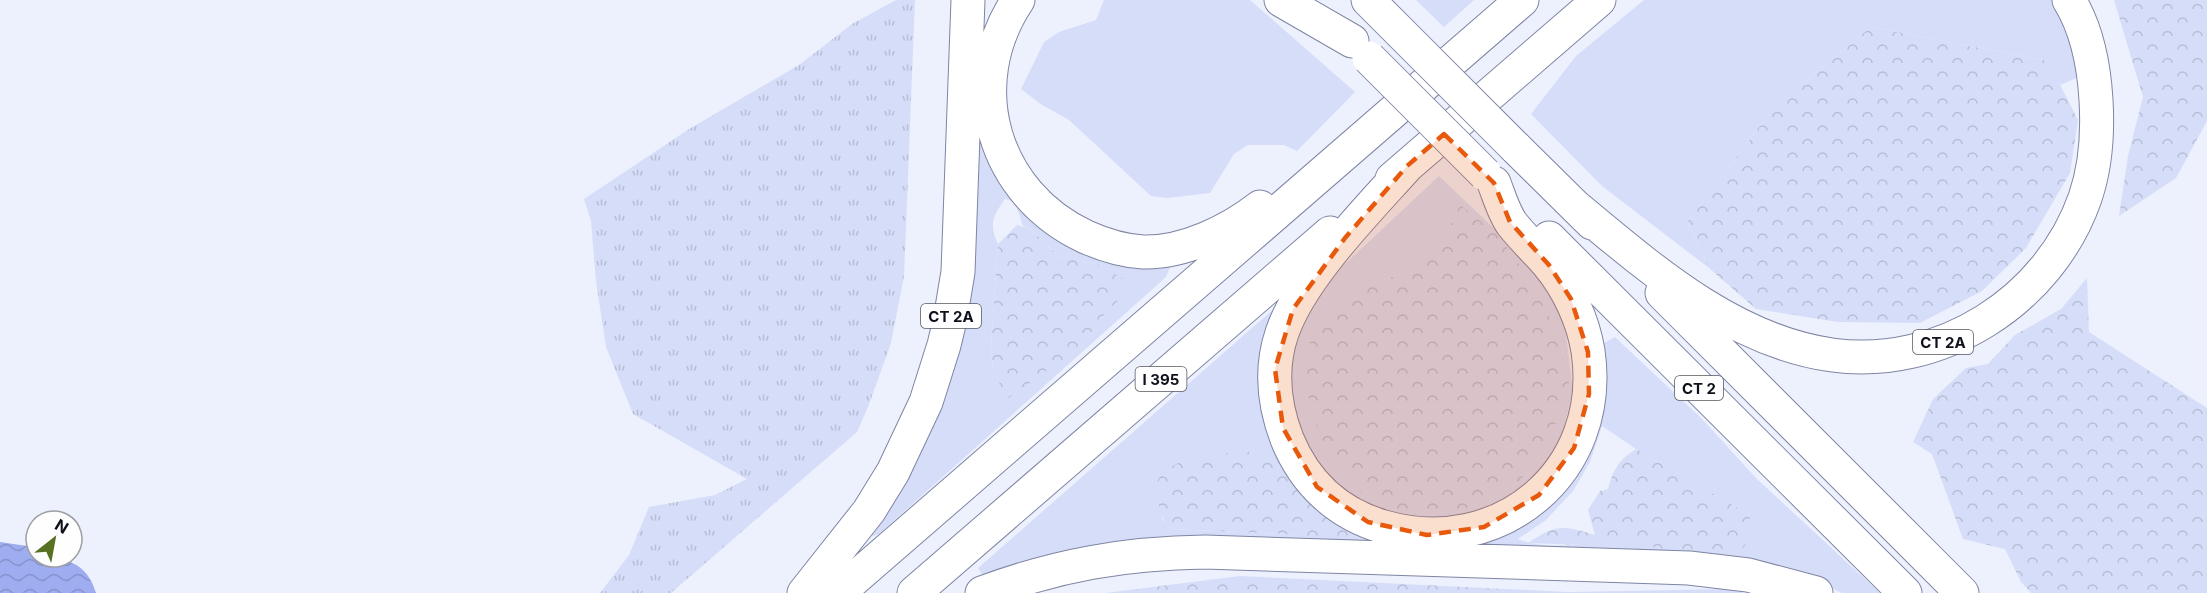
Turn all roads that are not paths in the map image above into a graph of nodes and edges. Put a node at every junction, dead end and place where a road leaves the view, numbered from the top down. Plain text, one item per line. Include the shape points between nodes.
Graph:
1 (968, 0) edge
2 (1018, 0) edge
3 (1281, 0) edge
4 (1311, 0) edge
5 (1368, 0) edge
6 (1505, 0) edge
7 (1522, 0) edge
8 (1599, 0) edge
9 (2069, 0) edge
10 (1482, 35) junction
11 (1360, 50) junction
12 (1407, 166) junction
13 (1327, 170) junction
14 (1489, 179) junction
15 (1576, 207) junction
16 (804, 593) edge
17 (838, 593) edge
18 (914, 593) edge
19 (982, 593) edge
20 (1816, 593) edge
21 (1905, 593) edge
22 (1962, 593) edge

1 - 16 highway, CT 2A via 958,272 944,345 926,402 893,472 869,511
2 - 13 highway via 992,59 992,117 1006,159 1021,186 1042,210 1066,226 1124,250 1167,249 1230,226 1279,193
3 - 11 highway
4 - 11 highway, CT 2
5 - 15 highway, CT 2, bridge
6 - 10 highway
7 - 10 highway, I 395
8 - 12 highway, I 395
9 - 15 highway, CT 2A via 2086,40 2096,92 2097,139 2086,197 2065,242 2031,284 1999,312 1951,339 1913,351 1866,357 1816,352 1772,340 1740,326 1694,297
10 - 13 highway, I 395
11 - 14 highway, CT 2, bridge
12 - 14 highway via 1302,293 1282,333 1274,378 1287,438 1317,487 1355,517 1397,531 1458,534 1484,527 1516,511 1557,476 1574,448 1583,422 1590,366 1577,312 1549,265 1510,222
12 - 18 highway, I 395
13 - 17 highway, I 395
14 - 21 highway, CT 2
15 - 22 highway, CT 2
19 - 20 highway via 1084,562 1130,555 1205,552 1689,568 1757,576

